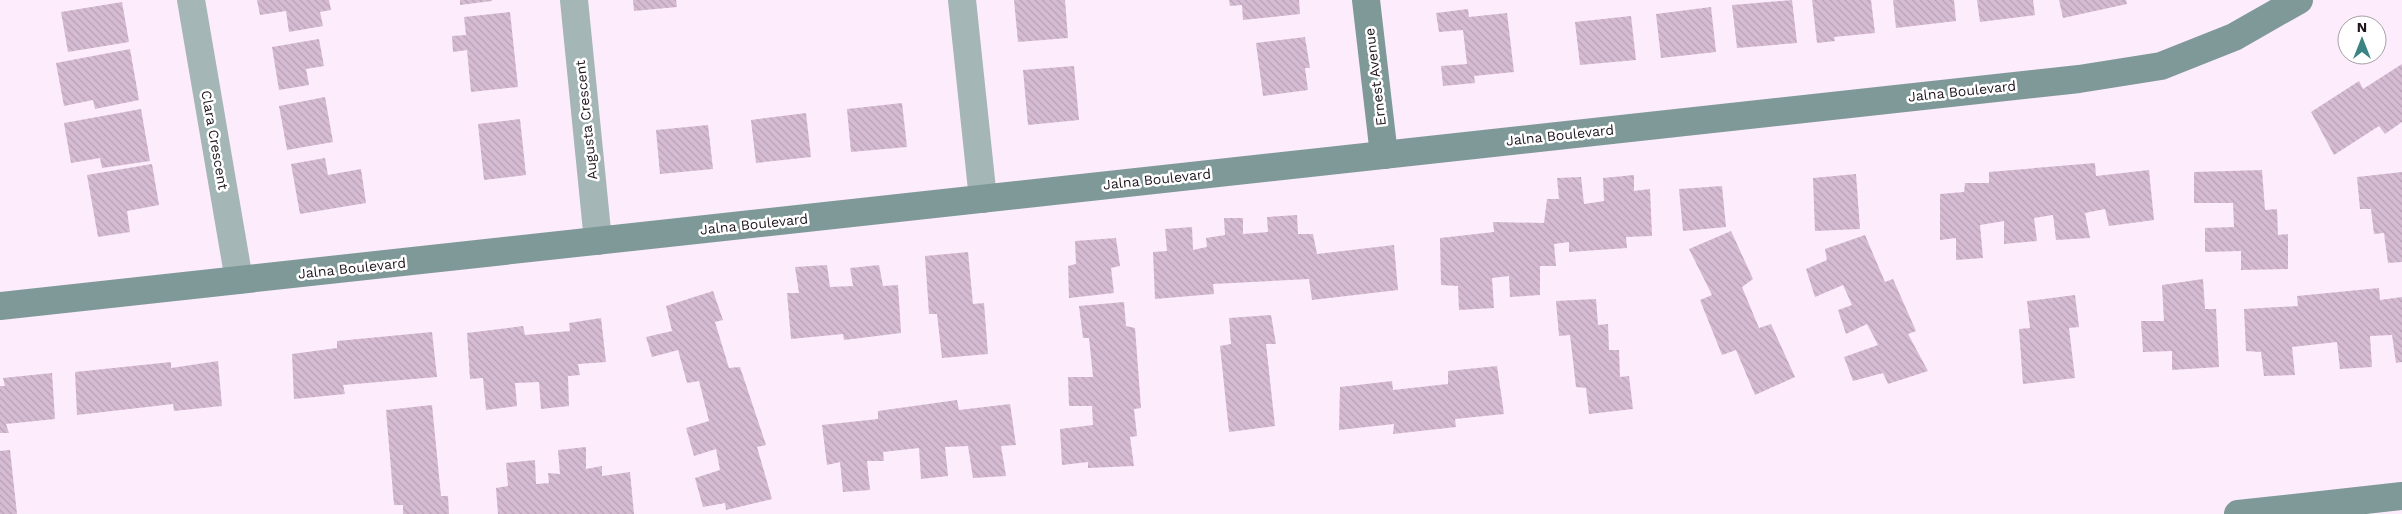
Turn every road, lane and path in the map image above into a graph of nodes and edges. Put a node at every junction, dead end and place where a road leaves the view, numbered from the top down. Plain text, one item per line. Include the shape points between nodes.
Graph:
1 (191, 0) edge
2 (574, 0) edge
3 (962, 0) edge
4 (1366, 0) edge
5 (2299, 0) edge
6 (1384, 155) junction
7 (983, 199) junction
8 (598, 241) junction
9 (239, 280) junction
10 (0, 306) edge
11 (2402, 496) edge
12 (2238, 514) edge

1 - 9 street, Clara Crescent
2 - 8 street, Augusta Crescent
3 - 7 street
4 - 6 street, Ernest Avenue
5 - 6 street, Jalna Boulevard via 2234,37 2161,66 2069,80
6 - 7 street, Jalna Boulevard
7 - 8 street, Jalna Boulevard
8 - 9 street, Jalna Boulevard
9 - 10 street, Jalna Boulevard
11 - 12 street

